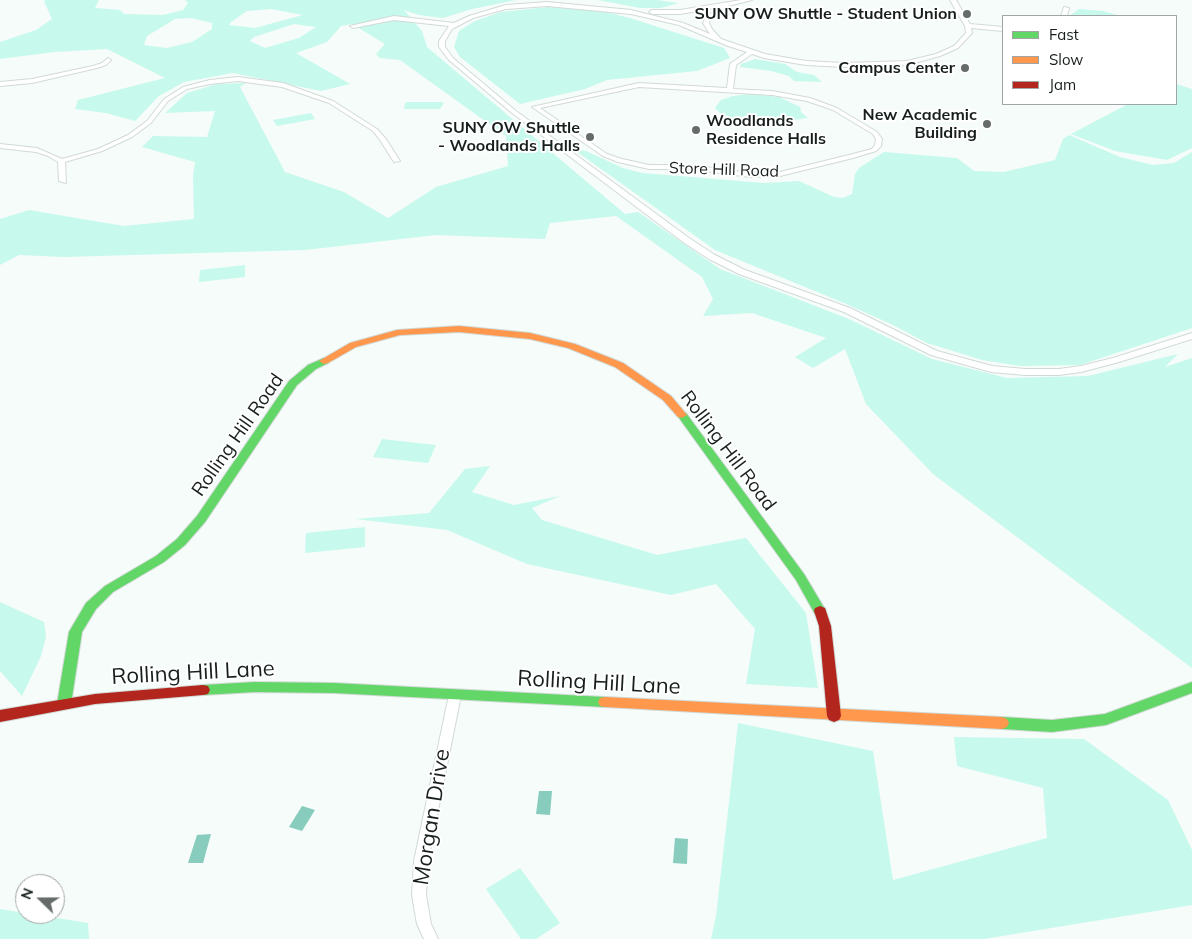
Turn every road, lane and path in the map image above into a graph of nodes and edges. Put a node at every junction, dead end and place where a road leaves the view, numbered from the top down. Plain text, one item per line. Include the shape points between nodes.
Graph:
1 (749, 0) edge
2 (953, 0) edge
3 (726, 5) junction
4 (1066, 8) dead end
5 (631, 12) junction
6 (1064, 15) edge
7 (454, 25) junction
8 (353, 26) dead end
9 (968, 26) junction
10 (1002, 29) edge
11 (719, 40) junction
12 (751, 52) junction
13 (108, 60) dead end
14 (0, 84) edge
15 (730, 89) junction
16 (524, 109) junction
17 (0, 146) edge
18 (396, 161) dead end
19 (61, 162) junction
20 (63, 181) dead end
21 (1192, 336) edge
22 (1192, 687) edge
23 (454, 695) junction
24 (64, 704) junction
25 (0, 716) edge
26 (834, 716) junction
27 (430, 939) edge

1 - 3 street
2 - 9 street
3 - 5 street via 680,12
3 - 11 street via 706,23
4 - 6 street
5 - 7 street via 533,4 484,12
5 - 11 street via 680,24
7 - 8 street via 394,18
7 - 16 street via 443,37 442,47 446,53
9 - 10 street
9 - 12 street via 967,38 956,48 907,63 826,65
11 - 12 street
12 - 15 street via 733,64
13 - 14 street via 102,66 32,81
15 - 16 street, Store Hill Road via 639,85
15 - 16 street, Store Hill Road via 788,95 835,109 875,132 878,146 852,157 780,174 750,175 690,167 649,167 620,162
16 - 21 street via 686,240 712,257 742,272 847,310 916,345 952,359 1004,370 1059,372 1116,360
17 - 19 street via 36,150
18 - 19 street via 375,130 331,102 273,83 230,79 184,88 166,100 149,122 130,136 100,150
19 - 20 street
22 - 26 street, Rolling Hill Lane via 1106,719 1052,726
23 - 24 street, Rolling Hill Lane via 255,687 174,691
23 - 26 street, Rolling Hill Lane
23 - 27 street, Morgan Drive via 421,861 419,895
24 - 25 street, Rolling Hill Lane
24 - 26 street, Rolling Hill Road via 76,632 91,606 109,589 160,559 181,542 201,519 293,383 326,358 359,343 400,332 459,328 530,336 570,346 619,365 667,398 690,424 800,577 819,609 825,626

